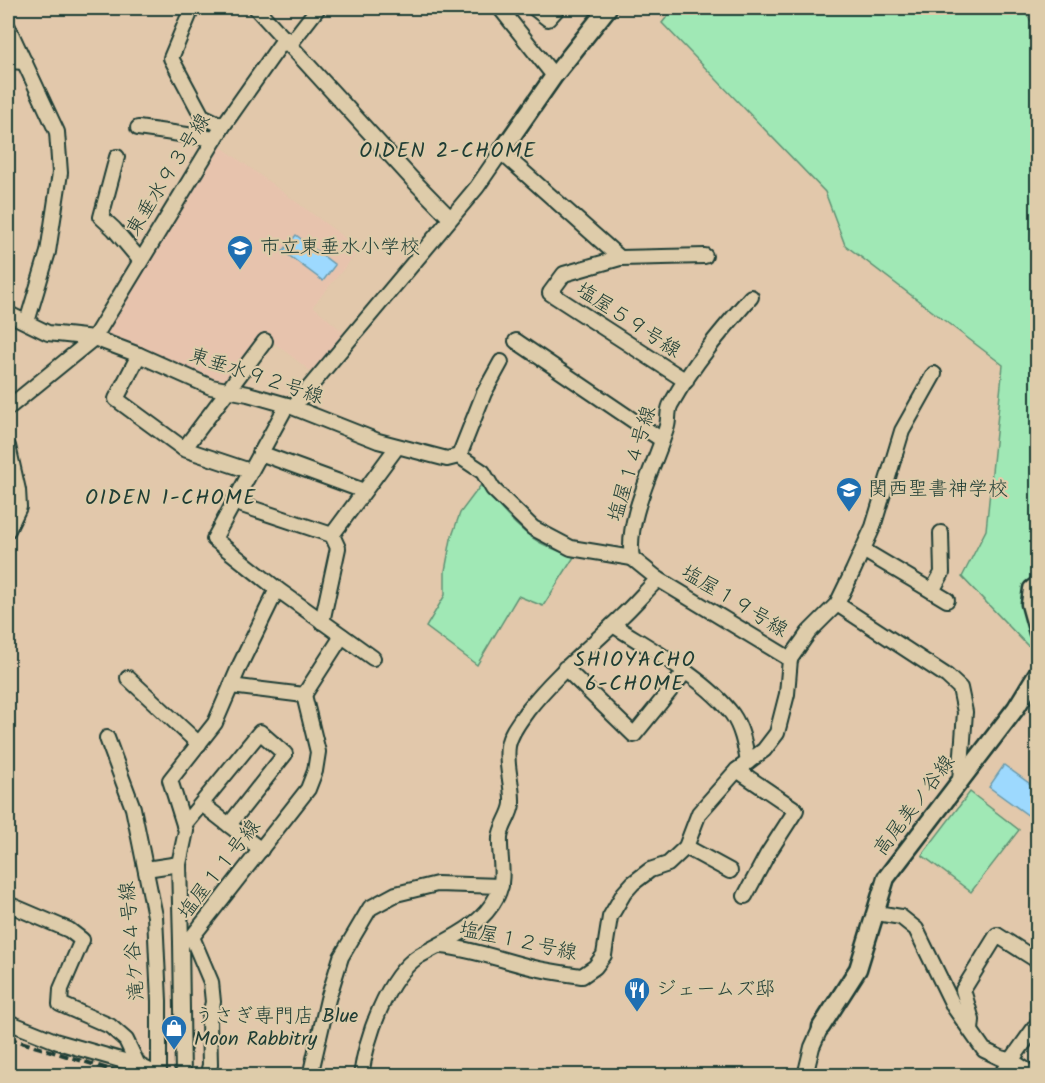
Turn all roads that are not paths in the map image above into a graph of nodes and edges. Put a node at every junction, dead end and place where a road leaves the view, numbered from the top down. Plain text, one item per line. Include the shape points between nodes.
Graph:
1 (192, 8) edge
2 (256, 8) edge
3 (318, 8) edge
4 (500, 8) edge
5 (534, 8) edge
6 (558, 8) edge
7 (608, 8) edge
8 (8, 27) edge
9 (287, 41) junction
10 (8, 62) edge
11 (25, 62) junction
12 (554, 76) junction
13 (223, 126) junction
14 (138, 128) dead end
15 (215, 139) junction
16 (501, 152) junction
17 (117, 157) dead end
18 (449, 217) junction
19 (705, 256) dead end
20 (620, 258) junction
21 (140, 260) junction
22 (751, 297) dead end
23 (8, 316) edge
24 (27, 322) junction
25 (94, 338) junction
26 (516, 341) dead end
27 (265, 342) dead end
28 (139, 355) junction
29 (501, 362) dead end
30 (934, 374) dead end
31 (686, 381) junction
32 (228, 390) junction
33 (290, 406) junction
34 (8, 408) edge
35 (662, 440) junction
36 (8, 446) edge
37 (397, 447) junction
38 (184, 449) junction
39 (260, 453) junction
40 (459, 456) junction
41 (250, 471) junction
42 (364, 491) junction
43 (233, 502) junction
44 (8, 530) edge
45 (941, 533) dead end
46 (332, 535) junction
47 (863, 550) junction
48 (632, 558) junction
49 (658, 579) junction
50 (1038, 585) edge
51 (277, 589) junction
52 (932, 591) junction
53 (947, 600) dead end
54 (837, 604) junction
55 (322, 622) junction
56 (613, 625) junction
57 (1038, 633) edge
58 (342, 636) junction
59 (372, 658) dead end
60 (790, 659) junction
61 (565, 668) junction
62 (685, 672) junction
63 (1038, 672) edge
64 (128, 678) dead end
65 (231, 686) junction
66 (304, 695) junction
67 (107, 738) dead end
68 (199, 744) junction
69 (742, 766) junction
70 (960, 781) junction
71 (202, 804) junction
72 (184, 825) junction
73 (229, 825) junction
74 (687, 847) junction
75 (261, 850) junction
76 (179, 864) junction
77 (146, 869) junction
78 (730, 871) dead end
79 (501, 886) junction
80 (745, 896) dead end
81 (8, 904) edge
82 (877, 913) junction
83 (186, 939) junction
84 (441, 946) junction
85 (1038, 961) edge
86 (8, 1022) edge
87 (1038, 1023) edge
88 (821, 1027) joint
89 (971, 1030) junction
90 (1011, 1060) junction
91 (138, 1065) junction
92 (160, 1075) edge
93 (183, 1076) edge
94 (207, 1076) edge
95 (310, 1076) edge
96 (361, 1076) edge
97 (805, 1076) edge
98 (1000, 1076) edge
99 (1035, 1076) edge

1 - 13 street via 171,58 202,116
2 - 9 street
3 - 9 street, 東垂水９３号線
4 - 12 street
5 - 6 street via 548,20
7 - 12 street
8 - 11 street
9 - 13 street, 東垂水９３号線
9 - 18 street
10 - 11 street
11 - 24 street via 57,132 60,173 48,252
12 - 16 street
13 - 15 street, 東垂水９３号線
14 - 15 street
15 - 21 street, 東垂水９３号線
16 - 18 street via 477,187
16 - 20 street
17 - 21 street via 101,216
18 - 33 street
19 - 20 street
20 - 31 street, 塩屋５９号線 via 564,273 550,293
21 - 25 street, 東垂水９３号線
22 - 31 street, 塩屋１４号線 via 712,342
23 - 24 street, 東垂水９２号線
24 - 25 street, 東垂水９２号線 via 48,333
25 - 28 street, 東垂水９２号線
25 - 34 street
26 - 35 street
27 - 32 street
28 - 32 street, 東垂水９２号線 via 211,387
28 - 38 street via 116,399
29 - 40 street
30 - 47 street via 902,431
31 - 35 street, 塩屋１４号線 via 669,406
32 - 33 street, 東垂水９２号線
32 - 38 street
33 - 37 street, 東垂水９２号線
33 - 39 street
35 - 48 street, 塩屋１４号線 via 642,494 630,545
36 - 44 street via 19,507
37 - 40 street, 東垂水９２号線 via 447,459
37 - 42 street
38 - 41 street
39 - 41 street
39 - 42 street
40 - 48 street via 483,472 493,489 533,528 571,548
41 - 43 street
42 - 46 street
43 - 46 street
43 - 51 street via 214,539
45 - 52 street via 942,573
46 - 55 street via 338,549
47 - 52 street
47 - 54 street
48 - 49 street
49 - 56 street
49 - 60 street, 塩屋１９号線
50 - 57 street via 1032,590 1030,604
51 - 55 street
51 - 65 street
52 - 53 street
54 - 60 street via 809,632
54 - 70 street via 960,688 965,712
55 - 58 street
56 - 61 street
56 - 62 street
58 - 59 street
58 - 66 street
60 - 69 street via 787,694 777,733 764,750
61 - 62 street via 634,735
61 - 79 street via 522,717 508,743 506,762 512,807 500,837
62 - 69 street via 732,715 742,737
63 - 70 street, 高尾美ノ谷線 via 1016,708
64 - 68 street
65 - 66 street
65 - 68 street via 215,723
66 - 75 street, 塩屋１１号線 via 318,752 315,771 308,789
67 - 77 street, 滝ケ谷４号線 via 133,808
68 - 72 street via 170,780
69 - 74 street via 699,813
69 - 80 street via 796,810
70 - 82 street, 高尾美ノ谷線 via 886,878
71 - 72 street
71 - 73 street
71 - 73 street via 260,732 285,754
72 - 76 street
73 - 75 street
74 - 78 street
74 - 84 street, 塩屋１２号線 via 668,864 650,870 624,893 610,917 604,955 582,976
75 - 83 street, 塩屋１１号線
76 - 77 street
76 - 83 street
77 - 92 street, 滝ケ谷４号線 via 158,960
79 - 84 street via 482,917
79 - 95 street via 437,884 396,894 370,908 341,957
81 - 91 street via 69,930 82,940 61,989 60,1004 110,1026 126,1040
82 - 88 street, 高尾美ノ谷線 via 858,969
82 - 89 street via 901,917 916,929 954,1006
83 - 93 street, 塩屋１１号線
83 - 94 street via 203,958 211,982
84 - 96 street via 418,957 401,972 386,996
85 - 89 street via 997,935 963,990
86 - 91 street
87 - 90 street
88 - 97 street, 高尾美ノ谷線
89 - 90 street via 984,1050
90 - 98 street
90 - 99 street
91 - 92 street

